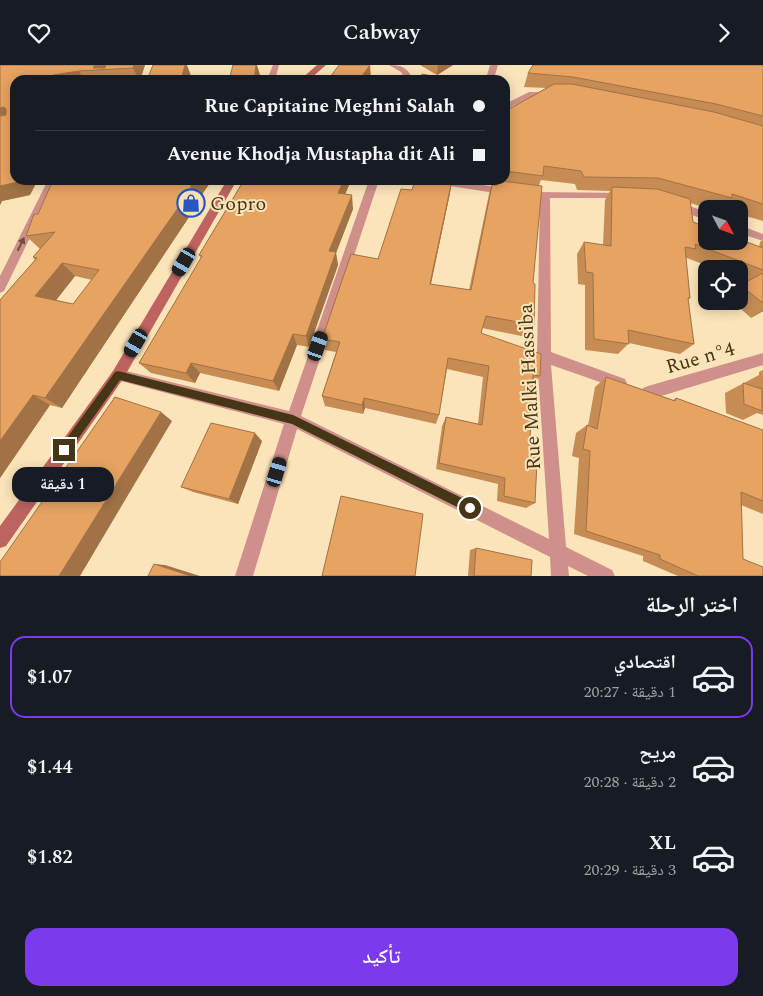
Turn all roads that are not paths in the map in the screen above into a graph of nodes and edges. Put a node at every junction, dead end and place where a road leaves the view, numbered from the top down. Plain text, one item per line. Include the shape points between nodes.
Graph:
1 (322, 65) edge
2 (393, 65) edge
3 (310, 75) edge
4 (407, 75) edge
5 (558, 94) edge
6 (510, 105) edge
7 (51, 185) edge
8 (229, 185) edge
9 (372, 185) edge
10 (466, 185) edge
11 (545, 196) junction
12 (639, 196) edge
13 (666, 202) edge
14 (698, 213) edge
15 (748, 233) edge
16 (761, 238) dead end
17 (0, 288) edge
18 (544, 357) junction
19 (763, 359) edge
20 (118, 375) junction
21 (638, 389) junction
22 (665, 399) edge
23 (293, 419) junction
24 (0, 540) edge
25 (559, 552) junction
26 (244, 576) edge
27 (560, 576) edge
28 (606, 576) edge

1 - 3 main road
2 - 4 street
5 - 6 street via 532,94
17 -> 7 street
8 - 20 main road
9 - 23 street
10 - 11 street
11 - 12 street
11 - 18 street, Rue Malki Hassiba
13 - 14 street
15 - 16 street
18 - 21 street
18 - 25 street, Rue Malki Hassiba
19 - 21 street, Rue n°4
20 - 23 street
20 - 24 main road
21 - 22 street
23 - 25 street
23 - 26 street
25 - 27 street, Rue Malki Hassiba
25 - 28 street

